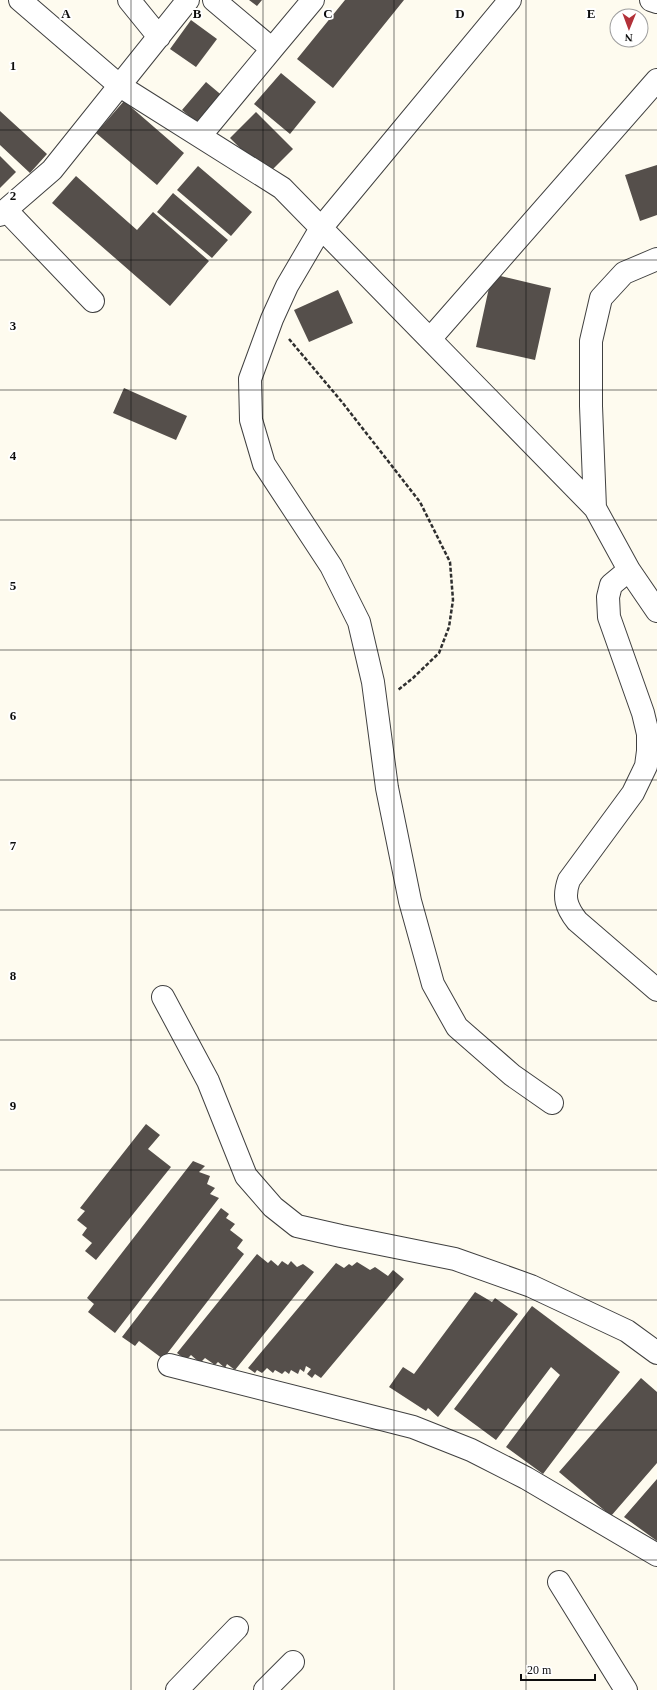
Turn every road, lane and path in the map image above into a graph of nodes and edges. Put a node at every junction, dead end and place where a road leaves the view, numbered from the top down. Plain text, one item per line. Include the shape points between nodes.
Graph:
1 (20, 0) edge
2 (129, 0) edge
3 (188, 0) edge
4 (214, 0) edge
5 (313, 0) edge
6 (510, 0) edge
7 (651, 0) edge
8 (657, 2) edge
9 (159, 37) junction
10 (272, 49) junction
11 (657, 80) edge
12 (120, 86) junction
13 (200, 136) junction
14 (3, 212) edge
15 (321, 228) junction
16 (657, 258) edge
17 (93, 301) dead end
18 (272, 319) junction
19 (430, 339) junction
20 (595, 508) junction
21 (629, 570) junction
22 (657, 611) edge
23 (376, 707) junction
24 (657, 990) edge
25 (163, 996) dead end
26 (552, 1103) dead end
27 (657, 1354) edge
28 (169, 1365) dead end
29 (657, 1555) edge
30 (559, 1582) dead end
31 (236, 1628) dead end
32 (293, 1662) dead end
33 (177, 1690) edge
34 (264, 1690) edge
35 (626, 1690) edge

1 - 12 street
2 - 9 street
3 - 9 street
4 - 10 street
5 - 10 street
6 - 15 street
7 - 8 street
9 - 12 street
10 - 13 street
11 - 19 street
12 - 13 street
12 - 14 street via 52,170
13 - 15 street via 282,188
14 - 17 street
15 - 18 street via 287,286
15 - 19 street
16 - 20 street via 624,273 601,298 591,341
18 - 23 street via 250,380 251,420 264,464 330,566 359,622
18 - 23 path via 342,402 420,502 450,562 454,600 449,627 439,653 413,678
19 - 20 street
20 - 21 street
21 - 22 street
21 - 24 street via 611,585 608,597 609,617 643,713 648,734 646,766 633,792 569,880 566,899 568,911 576,921
23 - 26 street via 387,788 410,901 433,984 457,1027 512,1075
25 - 27 street via 208,1081 246,1176 273,1206 298,1226 455,1259 531,1286 627,1331
28 - 29 street via 413,1427 471,1450 526,1478
30 - 35 street
31 - 33 street
32 - 34 street

